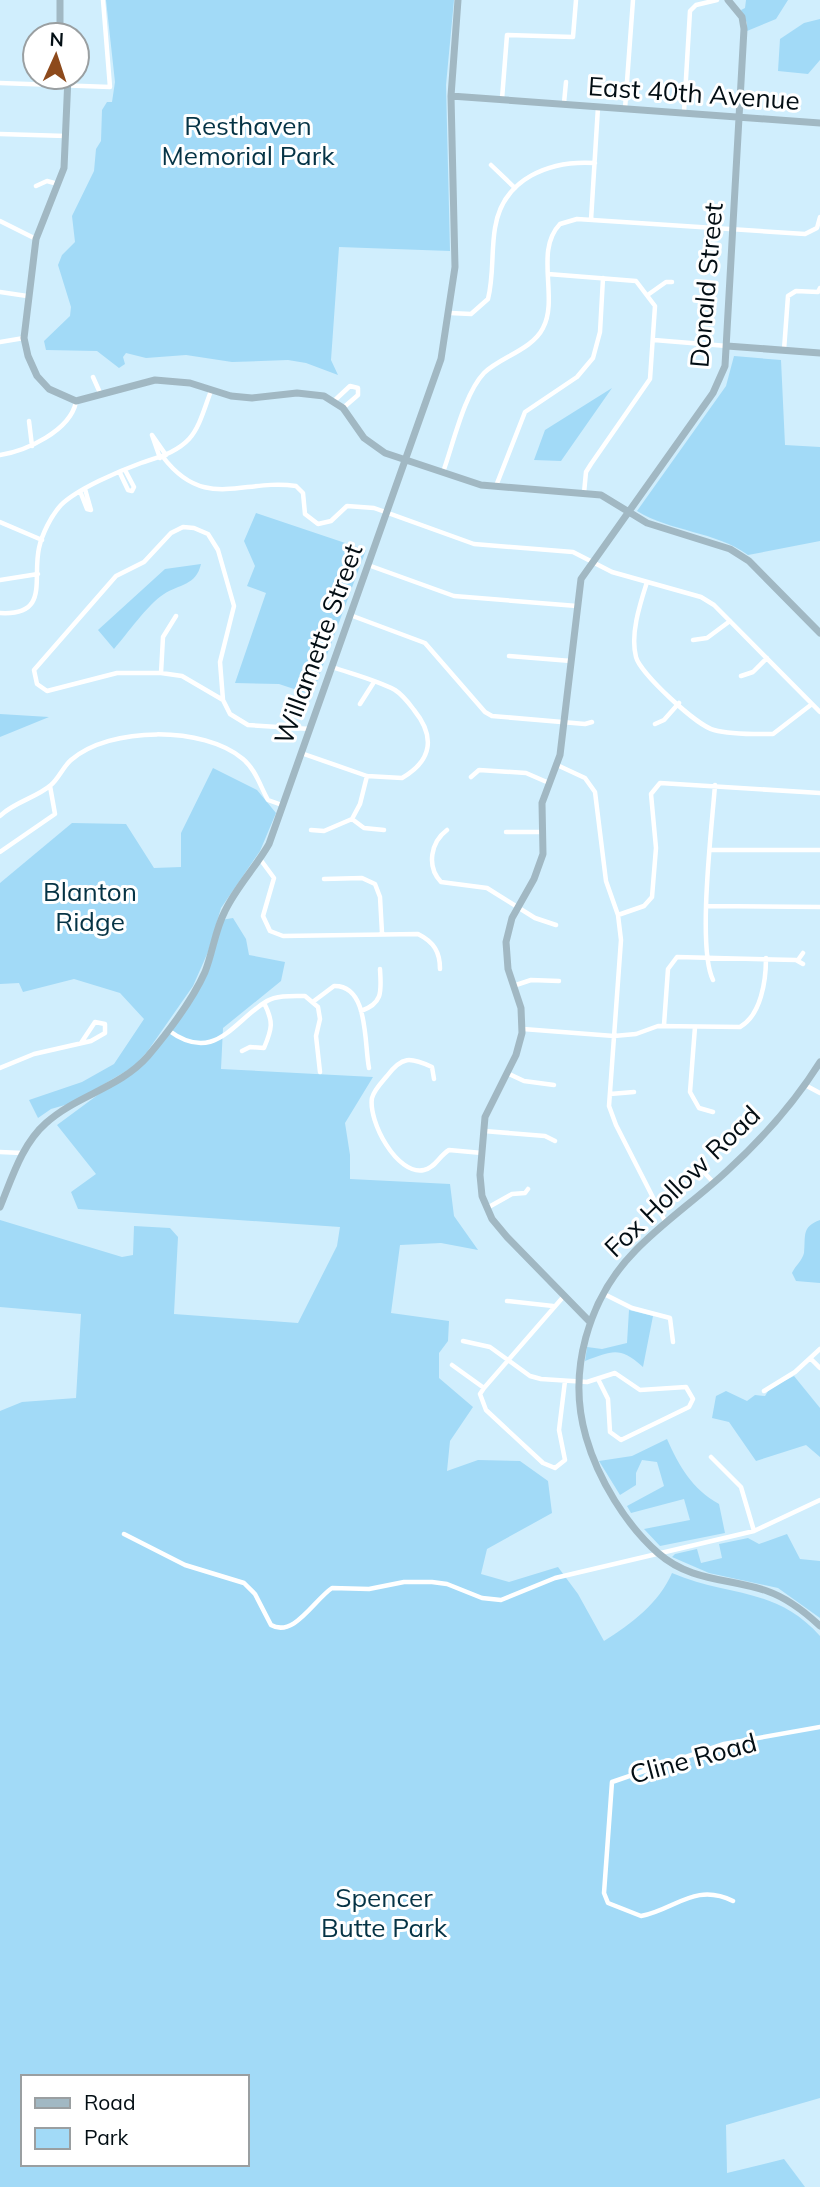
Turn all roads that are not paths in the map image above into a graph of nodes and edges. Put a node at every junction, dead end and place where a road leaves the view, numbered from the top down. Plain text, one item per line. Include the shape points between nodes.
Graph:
1 (60, 0) edge
2 (103, 0) edge
3 (458, 0) edge
4 (576, 0) edge
5 (633, 0) edge
6 (717, 0) edge
7 (728, 0) edge
8 (60, 21) edge
9 (21, 82) edge
10 (565, 82) dead end
11 (0, 83) edge
12 (91, 84) edge
13 (68, 91) edge
14 (451, 96) junction
15 (502, 100) junction
16 (564, 104) junction
17 (598, 107) junction
18 (625, 109) junction
19 (684, 114) junction
20 (739, 117) junction
21 (820, 123) edge
22 (0, 134) edge
23 (66, 136) junction
24 (595, 163) junction
25 (491, 165) dead end
26 (59, 185) junction
27 (36, 186) dead end
28 (515, 188) junction
29 (820, 217) edge
30 (591, 220) junction
31 (0, 221) edge
32 (820, 224) edge
33 (733, 230) junction
34 (36, 239) junction
35 (548, 274) junction
36 (603, 278) junction
37 (672, 282) dead end
38 (820, 288) edge
39 (0, 292) edge
40 (649, 294) junction
41 (27, 296) junction
42 (450, 313) junction
43 (24, 338) junction
44 (654, 340) junction
45 (0, 342) edge
46 (727, 346) junction
47 (784, 350) junction
48 (820, 353) edge
49 (93, 377) dead end
50 (211, 391) junction
51 (102, 395) junction
52 (76, 401) junction
53 (334, 401) junction
54 (342, 408) junction
55 (29, 421) dead end
56 (32, 446) junction
57 (0, 455) edge
58 (163, 457) junction
59 (407, 460) junction
60 (443, 472) junction
61 (496, 486) junction
62 (584, 493) junction
63 (628, 511) junction
64 (387, 513) junction
65 (0, 522) edge
66 (42, 540) junction
67 (592, 562) junction
68 (368, 565) junction
69 (38, 575) junction
70 (0, 580) edge
71 (647, 582) junction
72 (577, 606) junction
73 (0, 613) edge
74 (350, 615) junction
75 (176, 616) dead end
76 (730, 621) junction
77 (820, 633) edge
78 (692, 640) dead end
79 (509, 656) dead end
80 (767, 658) junction
81 (571, 661) junction
82 (332, 667) junction
83 (161, 674) junction
84 (741, 676) dead end
85 (374, 682) junction
86 (222, 686) junction
87 (211, 693) junction
88 (223, 700) junction
89 (360, 704) dead end
90 (679, 704) junction
91 (812, 704) junction
92 (820, 712) edge
93 (564, 722) junction
94 (592, 722) dead end
95 (655, 724) dead end
96 (310, 729) junction
97 (301, 753) junction
98 (557, 765) junction
99 (368, 776) junction
100 (471, 777) dead end
101 (549, 783) junction
102 (715, 785) junction
103 (50, 786) junction
104 (820, 793) edge
105 (282, 805) junction
106 (0, 816) edge
107 (352, 819) junction
108 (311, 830) dead end
109 (384, 830) dead end
110 (447, 830) dead end
111 (506, 832) dead end
112 (544, 832) junction
113 (710, 850) junction
114 (820, 850) edge
115 (0, 852) edge
116 (260, 859) junction
117 (324, 879) dead end
118 (708, 906) junction
119 (517, 907) junction
120 (820, 907) edge
121 (618, 915) junction
122 (556, 925) dead end
123 (382, 933) junction
124 (803, 953) dead end
125 (708, 957) junction
126 (766, 958) junction
127 (380, 969) dead end
128 (440, 969) dead end
129 (713, 980) dead end
130 (559, 981) dead end
131 (513, 986) junction
132 (314, 1001) junction
133 (264, 1003) junction
134 (361, 1011) junction
135 (664, 1025) junction
136 (695, 1027) junction
137 (168, 1029) junction
138 (523, 1029) junction
139 (614, 1036) junction
140 (81, 1043) junction
141 (242, 1051) dead end
142 (820, 1062) edge
143 (0, 1068) edge
144 (369, 1068) dead end
145 (320, 1072) dead end
146 (507, 1073) junction
147 (434, 1079) dead end
148 (554, 1085) dead end
149 (804, 1085) junction
150 (634, 1092) dead end
151 (820, 1093) edge
152 (610, 1094) junction
153 (713, 1112) dead end
154 (483, 1131) junction
155 (555, 1141) dead end
156 (0, 1152) edge
157 (23, 1153) junction
158 (482, 1153) junction
159 (699, 1167) dead end
160 (714, 1183) junction
161 (528, 1189) dead end
162 (0, 1207) edge
163 (487, 1208) junction
164 (666, 1223) junction
165 (603, 1294) junction
166 (565, 1296) junction
167 (507, 1301) dead end
168 (554, 1306) junction
169 (590, 1322) junction
170 (463, 1341) dead end
171 (673, 1342) dead end
172 (820, 1349) edge
173 (810, 1358) junction
174 (508, 1359) junction
175 (452, 1365) dead end
176 (820, 1368) edge
177 (598, 1379) junction
178 (565, 1381) junction
179 (579, 1381) junction
180 (484, 1388) junction
181 (764, 1391) dead end
182 (711, 1457) dead end
183 (820, 1500) edge
184 (754, 1531) junction
185 (124, 1534) dead end
186 (659, 1554) junction
187 (820, 1626) edge
188 (820, 1727) edge
189 (733, 1901) dead end

1 - 8 street
2 - 12 street via 110,87
3 - 14 street, Willamette Street
4 - 15 street via 573,37 507,35
5 - 18 street
6 - 19 street via 690,11
7 - 20 street, Donald Street via 744,22
9 - 11 street
10 - 16 street, East 40th Avenue
13 - 23 street
14 - 15 street, East 40th Avenue
14 - 42 street, Willamette Street via 455,267
15 - 16 street, East 40th Avenue
16 - 17 street, East 40th Avenue
17 - 18 street, East 40th Avenue
17 - 24 street
18 - 19 street, East 40th Avenue
19 - 20 street, East 40th Avenue
20 - 21 street, East 40th Avenue
20 - 33 street, Donald Street
22 - 23 street
23 - 26 street
24 - 28 street via 552,165
24 - 30 street
25 - 28 street
26 - 27 street via 47,181
26 - 34 street
28 - 42 street via 496,223 488,299 471,314
29 - 32 street
30 - 33 street
30 - 35 street via 567,220 555,230
31 - 34 street
32 - 33 street via 805,234
33 - 46 street, Donald Street
34 - 41 street
35 - 36 street
35 - 60 street via 544,327 475,384
36 - 40 street via 636,281
36 - 61 street via 600,332 593,358 577,377 525,412
37 - 40 street
38 - 47 street via 788,296
39 - 41 street
40 - 44 street via 656,312
41 - 43 street
42 - 59 street, Willamette Street via 437,375
43 - 45 street
43 - 52 street via 37,376 49,389
44 - 46 street
44 - 62 street via 650,379 586,472
46 - 47 street
46 - 63 street, Donald Street via 725,366 713,393
47 - 48 street
49 - 51 street
50 - 51 street via 190,383 155,380
50 - 53 street via 252,398 311,393
50 - 58 street via 195,432
51 - 52 street
52 - 56 street via 70,416
53 - 54 street
53 - 54 street via 350,386 358,387 358,395
54 - 59 street via 373,446
55 - 56 street
56 - 57 street
58 - 64 street via 180,477 209,488 296,486 303,493 305,514 318,524 331,521 350,505
58 - 66 street via 82,490 60,506
59 - 60 street
59 - 64 street, Willamette Street
60 - 61 street
61 - 62 street
62 - 63 street via 609,498
63 - 67 street, Donald Street
63 - 77 street via 654,526 739,554
64 - 67 street via 466,542 573,551
64 - 68 street, Willamette Street
65 - 66 street
66 - 69 street
67 - 71 street
67 - 72 street, Donald Street via 581,579
68 - 72 street via 454,596
68 - 74 street, Willamette Street
69 - 70 street
69 - 73 street via 34,601 16,614
71 - 76 street via 704,599
71 - 90 street via 640,604 636,657 645,674
72 - 81 street, Donald Street
74 - 82 street, Willamette Street
74 - 93 street via 425,643 492,716
75 - 83 street via 163,637
76 - 78 street via 707,638
76 - 80 street
79 - 81 street
80 - 84 street via 753,672
80 - 91 street
81 - 93 street, Donald Street
82 - 85 street
82 - 96 street, Willamette Street
83 - 86 street via 117,673 47,691 38,686 34,673 116,576 144,562 171,533 194,527 208,534 218,550 234,606 220,662
83 - 87 street via 182,676
85 - 89 street
85 - 99 street via 404,697 430,737 410,773 402,778
86 - 87 street via 219,695
86 - 88 street
87 - 88 street
88 - 96 street via 241,723
90 - 91 street via 710,729 769,734 782,730
90 - 95 street
91 - 92 street
93 - 94 street
93 - 98 street, Donald Street
96 - 97 street, Willamette Street
97 - 99 street
97 - 105 street, Willamette Street
98 - 101 street, Donald Street
98 - 121 street via 585,778 595,792 606,881
99 - 107 street
100 - 101 street via 477,770 522,773
101 - 112 street, Donald Street via 542,803
102 - 104 street
102 - 113 street
102 - 121 street via 666,782 654,788 652,897
103 - 105 street via 71,759 107,739 134,735 185,738 216,743 241,757 268,800
103 - 106 street
103 - 115 street via 55,814
105 - 116 street, Willamette Street
107 - 108 street via 324,831
107 - 109 street via 364,828
110 - 119 street via 433,846 438,879 449,885 487,888
111 - 112 street
112 - 119 street, Donald Street via 539,868
113 - 114 street
113 - 118 street
116 - 123 street via 274,878 263,916 270,931 283,936
116 - 137 street, Willamette Street via 231,898 203,975
117 - 123 street via 362,878 374,884
118 - 120 street
118 - 125 street
119 - 122 street
119 - 131 street, Donald Street via 506,942
121 - 139 street via 621,940
123 - 128 street via 407,932 426,938 438,952
124 - 126 street via 800,962
125 - 126 street
125 - 129 street
125 - 135 street via 682,956 669,965
126 - 136 street via 763,989 746,1024 733,1029
127 - 134 street via 380,998
130 - 131 street via 531,980
131 - 138 street, Donald Street
132 - 133 street via 299,996
132 - 134 street via 330,987 341,986 352,993
132 - 145 street via 320,1019 316,1036
133 - 137 street via 219,1039 186,1041
133 - 141 street via 272,1019 270,1036 264,1048
134 - 144 street
135 - 136 street
135 - 139 street
136 - 153 street via 691,1095 699,1108
137 - 157 street, Willamette Street via 133,1071 51,1118
138 - 139 street
138 - 146 street
139 - 152 street
140 - 140 street via 102,1036 105,1024 95,1022
140 - 143 street
142 - 149 street, Fox Hollow Road
146 - 148 street via 530,1083
146 - 154 street via 488,1108
147 - 158 street via 432,1066 415,1059 401,1060 374,1094 372,1108 387,1146 406,1168 425,1170 449,1150
149 - 151 street
149 - 160 street, Fox Hollow Road
150 - 152 street
152 - 164 street via 611,1116
154 - 155 street via 545,1136
154 - 158 street
156 - 157 street
157 - 162 street, Willamette Street
158 - 163 street via 480,1185
159 - 160 street
160 - 164 street, Fox Hollow Road
161 - 163 street
163 - 166 street via 507,1237
164 - 165 street, Fox Hollow Road via 628,1258
165 - 169 street, Fox Hollow Road
165 - 171 street via 670,1318
166 - 168 street
166 - 169 street
167 - 168 street
168 - 174 street
169 - 179 street, Fox Hollow Road
170 - 174 street via 490,1347
172 - 173 street
173 - 176 street
173 - 181 street
174 - 178 street via 536,1378
174 - 180 street
175 - 180 street
177 - 177 street via 619,1373 640,1390 683,1386 690,1389 690,1407 621,1440 610,1432 608,1399
177 - 179 street
178 - 179 street
178 - 180 street via 559,1430 565,1460 555,1468 543,1463 485,1410 480,1394
179 - 186 street, Fox Hollow Road via 582,1422 600,1474
182 - 184 street via 741,1487
183 - 184 street
184 - 186 street
185 - 186 street via 185,1565 244,1583 271,1625 283,1629 294,1625 331,1588 443,1583 501,1600 555,1578
186 - 187 street, Fox Hollow Road via 688,1573 768,1592 790,1602
188 - 189 street, Cline Road via 724,1744 612,1782 604,1893 608,1903 641,1916 693,1897 716,1895

